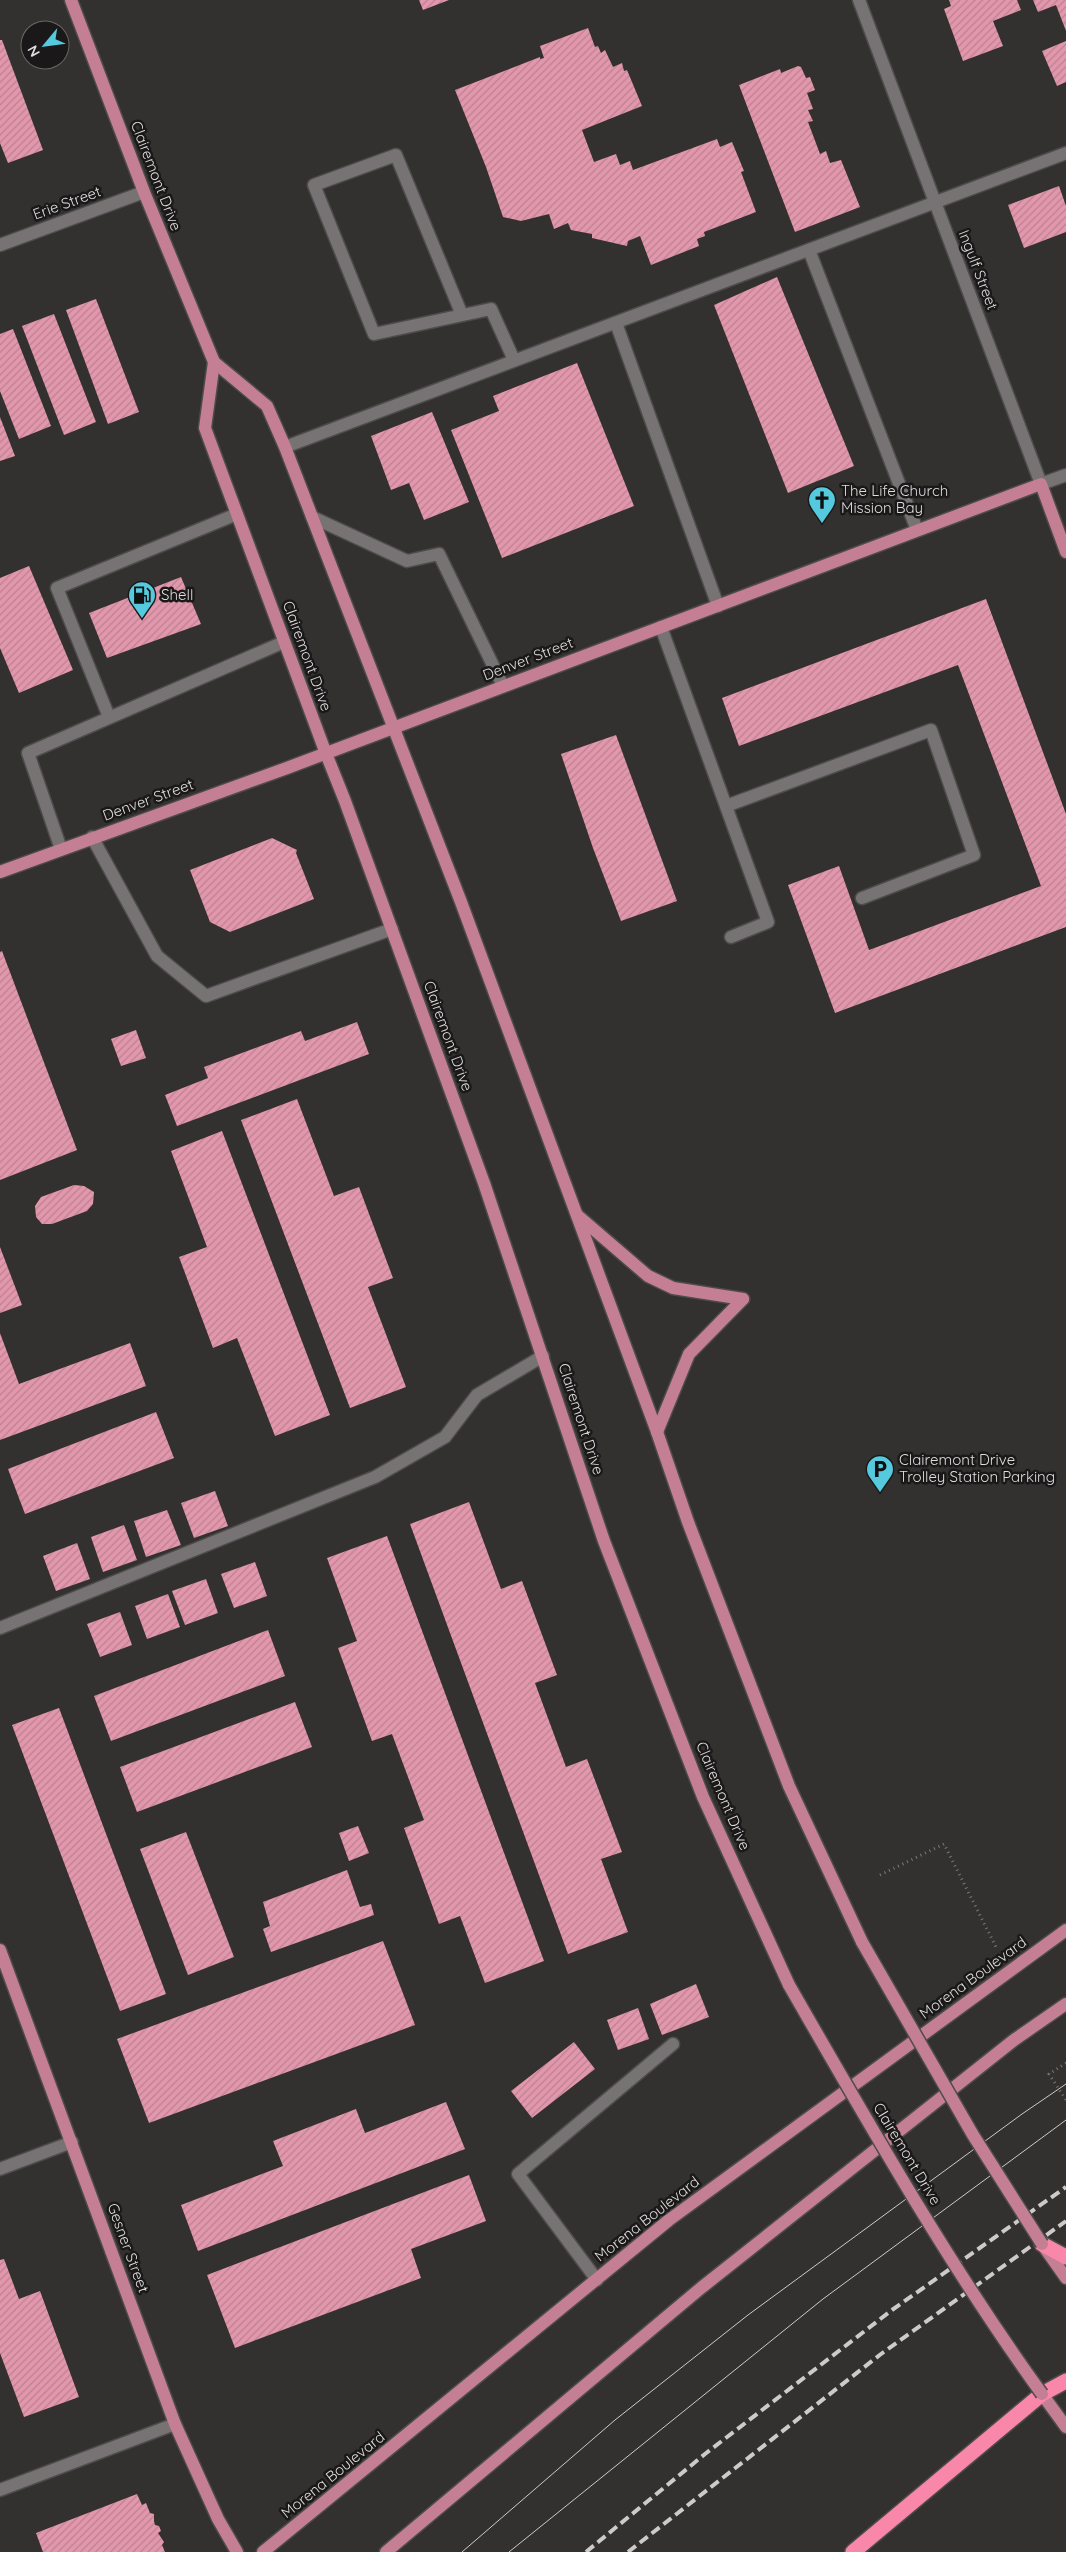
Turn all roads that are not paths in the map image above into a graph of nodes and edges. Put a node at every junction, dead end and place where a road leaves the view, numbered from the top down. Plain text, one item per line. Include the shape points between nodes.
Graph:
1 (71, 0) edge
2 (859, 0) edge
3 (1066, 153) edge
4 (144, 192) junction
5 (935, 201) junction
6 (0, 245) edge
7 (809, 250) junction
8 (462, 315) junction
9 (616, 323) junction
10 (514, 360) junction
11 (214, 362) junction
12 (285, 448) junction
13 (1066, 475) edge
14 (1041, 484) junction
15 (237, 514) junction
16 (312, 517) junction
17 (917, 530) junction
18 (1066, 552) edge
19 (718, 606) junction
20 (661, 627) junction
21 (284, 642) junction
22 (503, 686) junction
23 (109, 718) junction
24 (394, 727) junction
25 (324, 752) junction
26 (726, 806) junction
27 (92, 837) junction
28 (61, 849) junction
29 (0, 872) edge
30 (862, 898) dead end
31 (392, 930) junction
32 (731, 937) dead end
33 (576, 1214) junction
34 (543, 1356) junction
35 (657, 1432) junction
36 (0, 1628) edge
37 (1066, 1930) edge
38 (0, 1950) edge
39 (1066, 2004) edge
40 (673, 2044) dead end
41 (72, 2142) junction
42 (0, 2169) edge
43 (1042, 2244) junction
44 (1066, 2257) edge
45 (1066, 2278) edge
46 (597, 2280) junction
47 (1066, 2381) edge
48 (1042, 2394) junction
49 (174, 2424) junction
50 (1066, 2427) edge
51 (0, 2490) edge
52 (237, 2552) edge
53 (263, 2552) edge
54 (386, 2552) edge
55 (853, 2552) edge

1 - 4 main road, Clairemont Drive
2 - 5 street, Ingulf Street
3 - 5 street
4 - 6 street, Erie Street
4 - 11 main road, Clairemont Drive
5 - 7 street
5 - 14 street, Ingulf Street
7 - 9 street
7 - 17 street
8 - 8 street via 374,334 314,185 396,155
8 - 10 street via 490,309
9 - 10 street
9 - 19 street
10 - 12 street
11 - 12 main road, Clairemont Drive via 268,406
11 - 15 main road, Clairemont Drive via 205,428
12 - 16 main road, Clairemont Drive
13 - 14 street, Denver Street
14 - 17 main road, Denver Street
14 - 18 main road, Ingulf Street
15 - 21 main road, Clairemont Drive
15 - 23 street via 57,588
16 - 22 street via 407,561 439,554
16 - 24 main road, Clairemont Drive
17 - 19 main road, Denver Street
19 - 20 main road, Denver Street
20 - 22 main road, Denver Street
20 - 26 street
21 - 23 street
21 - 25 main road, Clairemont Drive
22 - 24 main road, Denver Street
23 - 28 street via 28,753
24 - 25 main road, Denver Street
24 - 33 main road, Clairemont Drive
25 - 27 main road, Denver Street
25 - 31 main road, Clairemont Drive
26 - 30 street via 931,730 974,855
26 - 32 street via 768,922
27 - 28 main road, Denver Street
27 - 31 street via 157,956 206,996
28 - 29 main road, Denver Street
31 - 34 main road, Clairemont Drive
33 - 35 main road, Clairemont Drive
33 - 35 main road via 648,1276 673,1288 743,1299 689,1354
34 - 36 street via 477,1395 445,1436 375,1477
34 - 48 main road, Clairemont Drive, bridge via 604,1541 703,1797 789,1985 985,2314
35 - 43 main road, Clairemont Drive, bridge via 789,1786 862,1942 973,2135
37 - 46 main road, Morena Boulevard via 669,2220
38 - 41 main road, Gesner Street
39 - 54 main road via 1014,2040 701,2288
40 - 46 street via 518,2174
41 - 42 street
41 - 49 main road, Gesner Street
43 - 44 highway
43 - 45 main road, Clairemont Drive
46 - 53 main road, Morena Boulevard
47 - 48 highway
48 - 50 main road, Clairemont Drive
48 - 55 highway
49 - 51 street
49 - 52 main road, Gesner Street via 218,2520

